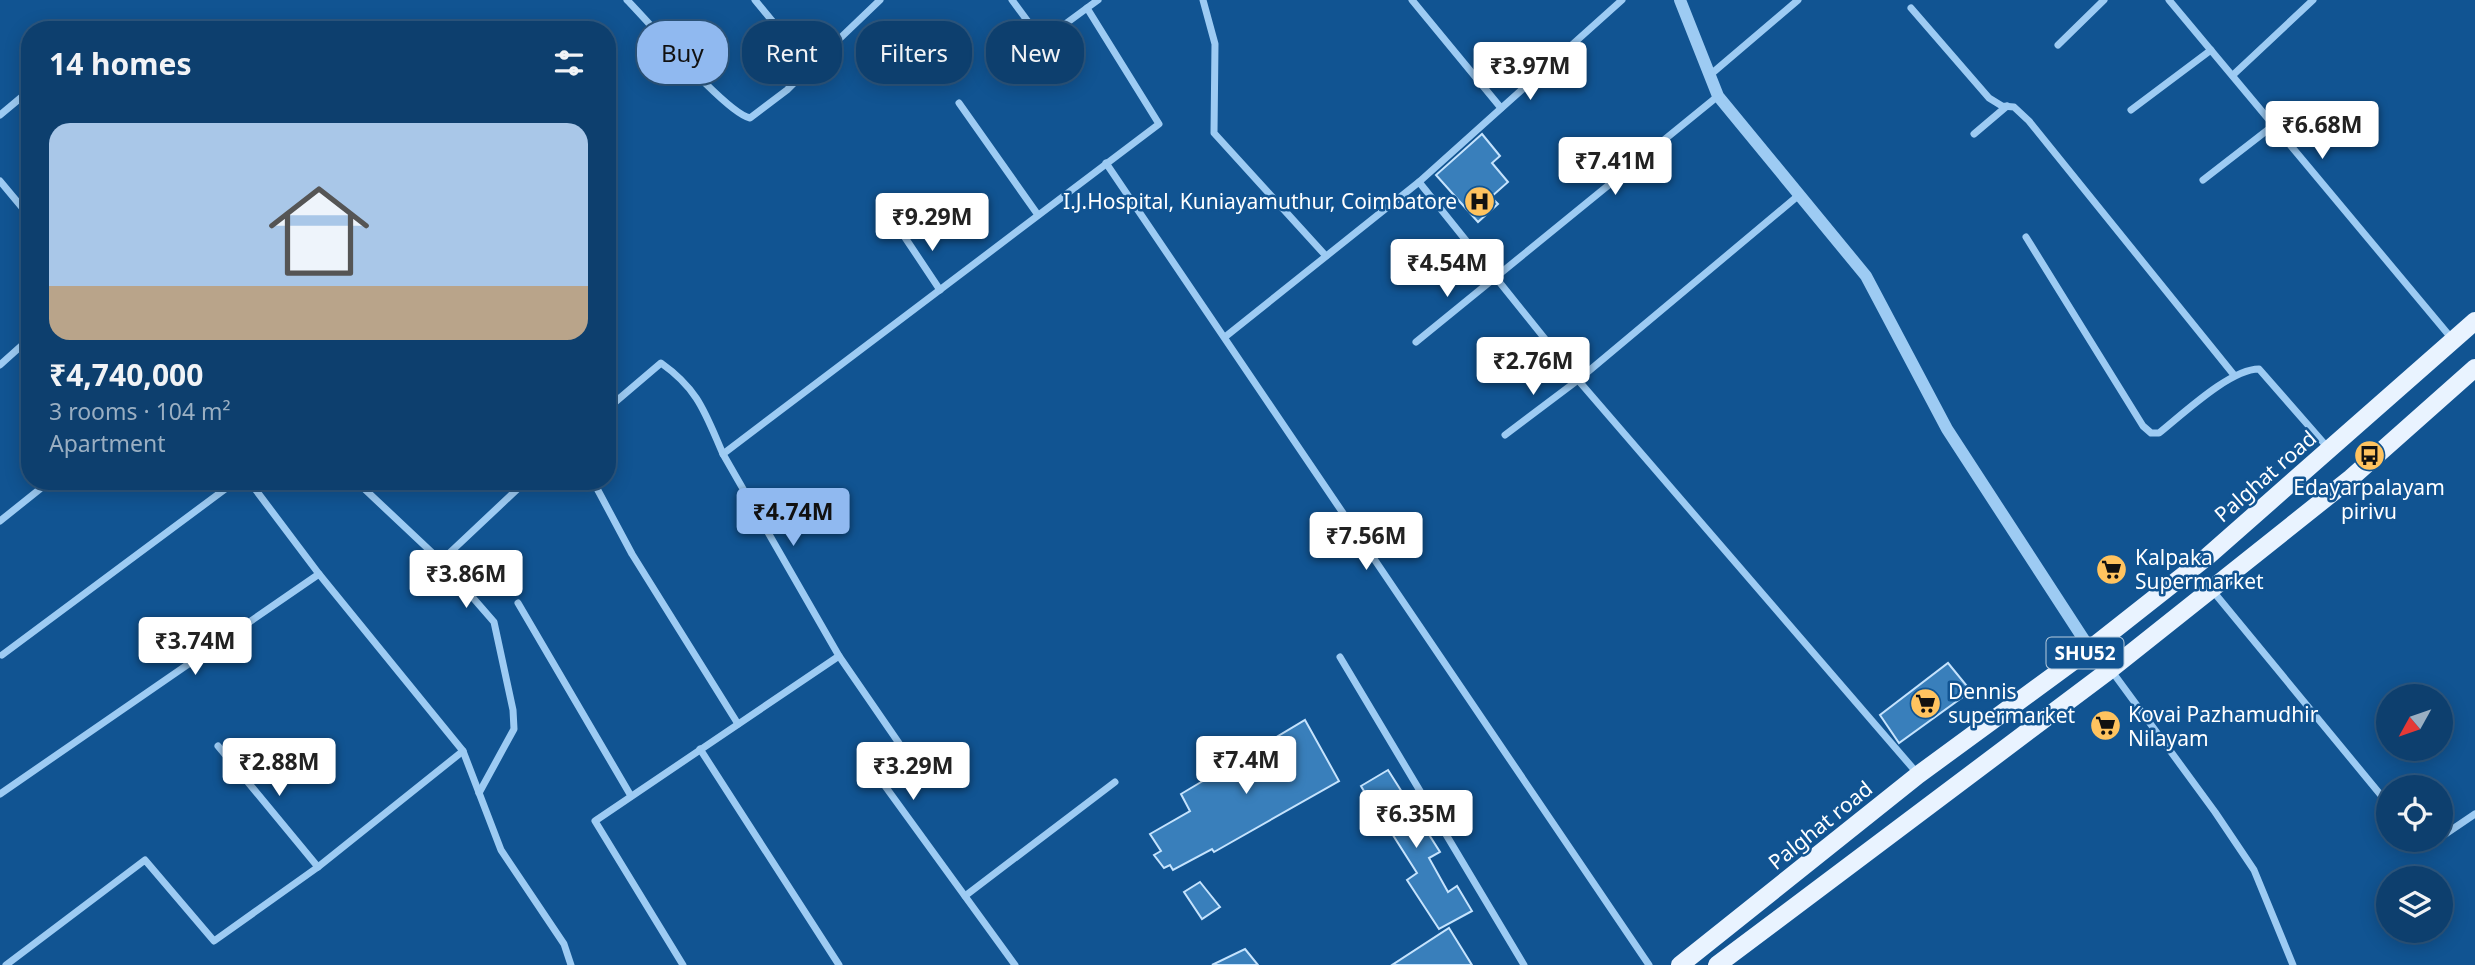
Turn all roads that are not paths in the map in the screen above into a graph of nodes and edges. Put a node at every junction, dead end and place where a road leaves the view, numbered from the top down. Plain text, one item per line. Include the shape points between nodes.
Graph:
1 (626, 0) edge
2 (755, 0) edge
3 (880, 0) edge
4 (1013, 0) edge
5 (1098, 0) edge
6 (1203, 0) edge
7 (1412, 0) edge
8 (1622, 0) edge
9 (1680, 0) edge
10 (1798, 0) edge
11 (2104, 0) edge
12 (2169, 0) edge
13 (2313, 0) edge
14 (1087, 8) junction
15 (1911, 8) dead end
16 (772, 21) edge
17 (842, 36) edge
18 (2058, 44) dead end
19 (2211, 50) junction
20 (1710, 75) junction
21 (2232, 75) junction
22 (791, 84) edge
23 (1718, 96) junction
24 (21, 98) edge
25 (959, 103) dead end
26 (2007, 106) junction
27 (1501, 108) junction
28 (2131, 110) dead end
29 (0, 115) edge
30 (2274, 125) junction
31 (1974, 134) dead end
32 (1106, 163) junction
33 (2203, 180) dead end
34 (0, 181) edge
35 (1419, 182) junction
36 (1799, 195) junction
37 (21, 206) edge
38 (1038, 215) junction
39 (902, 233) dead end
40 (2026, 237) dead end
41 (1326, 256) junction
42 (1496, 277) junction
43 (940, 289) junction
44 (2475, 321) edge
45 (1225, 337) junction
46 (2453, 340) junction
47 (1416, 342) dead end
48 (21, 346) edge
49 (0, 365) edge
50 (2475, 368) edge
51 (2234, 375) junction
52 (1578, 380) junction
53 (616, 401) edge
54 (1505, 435) dead end
55 (2330, 449) junction
56 (723, 454) junction
57 (39, 490) edge
58 (224, 490) edge
59 (256, 490) edge
60 (365, 490) edge
61 (516, 490) edge
62 (598, 490) edge
63 (0, 521) edge
64 (440, 561) junction
65 (319, 574) junction
66 (2212, 589) junction
67 (518, 603) dead end
68 (2090, 649) junction
69 (1, 654) edge
70 (839, 656) junction
71 (1340, 657) dead end
72 (2111, 669) junction
73 (738, 724) junction
74 (218, 746) dead end
75 (700, 749) junction
76 (463, 751) junction
77 (1918, 775) junction
78 (1115, 782) dead end
79 (2376, 789) edge
80 (479, 793) junction
81 (0, 794) edge
82 (631, 796) junction
83 (2475, 814) edge
84 (2453, 828) edge
85 (318, 867) junction
86 (965, 896) junction
87 (6, 965) edge
88 (571, 965) edge
89 (683, 965) edge
90 (839, 965) edge
91 (1015, 965) edge
92 (1524, 965) edge
93 (1649, 965) edge
94 (1680, 965) edge
95 (1717, 965) edge
96 (2293, 965) edge

1 - 22 street via 742,116 750,118 764,109
2 - 16 street
3 - 17 street
4 - 14 street via 1032,27 1046,35
5 - 14 street
6 - 41 street via 1215,44 1213,133
7 - 27 street
8 - 27 street
9 - 20 street
10 - 20 street
11 - 18 street
12 - 19 street
13 - 21 street
14 - 32 street via 1159,124
15 - 26 street via 1989,98
19 - 21 street
19 - 28 street
20 - 23 street
21 - 30 street
23 - 36 street
23 - 42 street
24 - 29 street
25 - 38 street
26 - 31 street
26 - 51 street via 2029,121
27 - 35 street
30 - 33 street
30 - 46 street
32 - 38 street
32 - 45 street
34 - 37 street
35 - 41 street
35 - 42 street
36 - 52 street
36 - 68 street via 1866,276 1947,429
38 - 43 street
39 - 43 street
40 - 51 street via 2151,433 2159,433
41 - 45 street
42 - 47 street
42 - 52 street
43 - 56 street
44 - 46 main road, Palghat road / SHU52
45 - 93 street
46 - 55 main road, Palghat road / SHU52
48 - 49 street
50 - 66 main road, SHU52 via 2351,478
51 - 55 street via 2259,369
52 - 54 street
52 - 77 street
53 - 56 street via 660,363 681,377 700,400
55 - 68 main road, Palghat road / SHU52 via 2208,556
56 - 70 street
57 - 63 street
58 - 69 street
59 - 65 street
60 - 64 street
61 - 64 street
62 - 73 street via 632,554
64 - 80 street via 494,622 513,710 514,729
65 - 76 street
65 - 81 street
66 - 72 main road, SHU52
66 - 79 street
67 - 82 street
68 - 72 street
68 - 77 main road, Palghat road / SHU52
70 - 73 street
70 - 86 street via 914,765 885,786
71 - 92 street
72 - 95 main road, SHU52
72 - 96 street via 2254,870
73 - 75 street
74 - 85 street
75 - 82 street
75 - 90 street
76 - 80 street
76 - 85 street
77 - 94 main road, Palghat road / SHU52
78 - 86 street
80 - 88 street via 501,850 564,944
82 - 89 street via 595,821
83 - 84 street
85 - 87 street via 214,941 145,860
86 - 91 street

